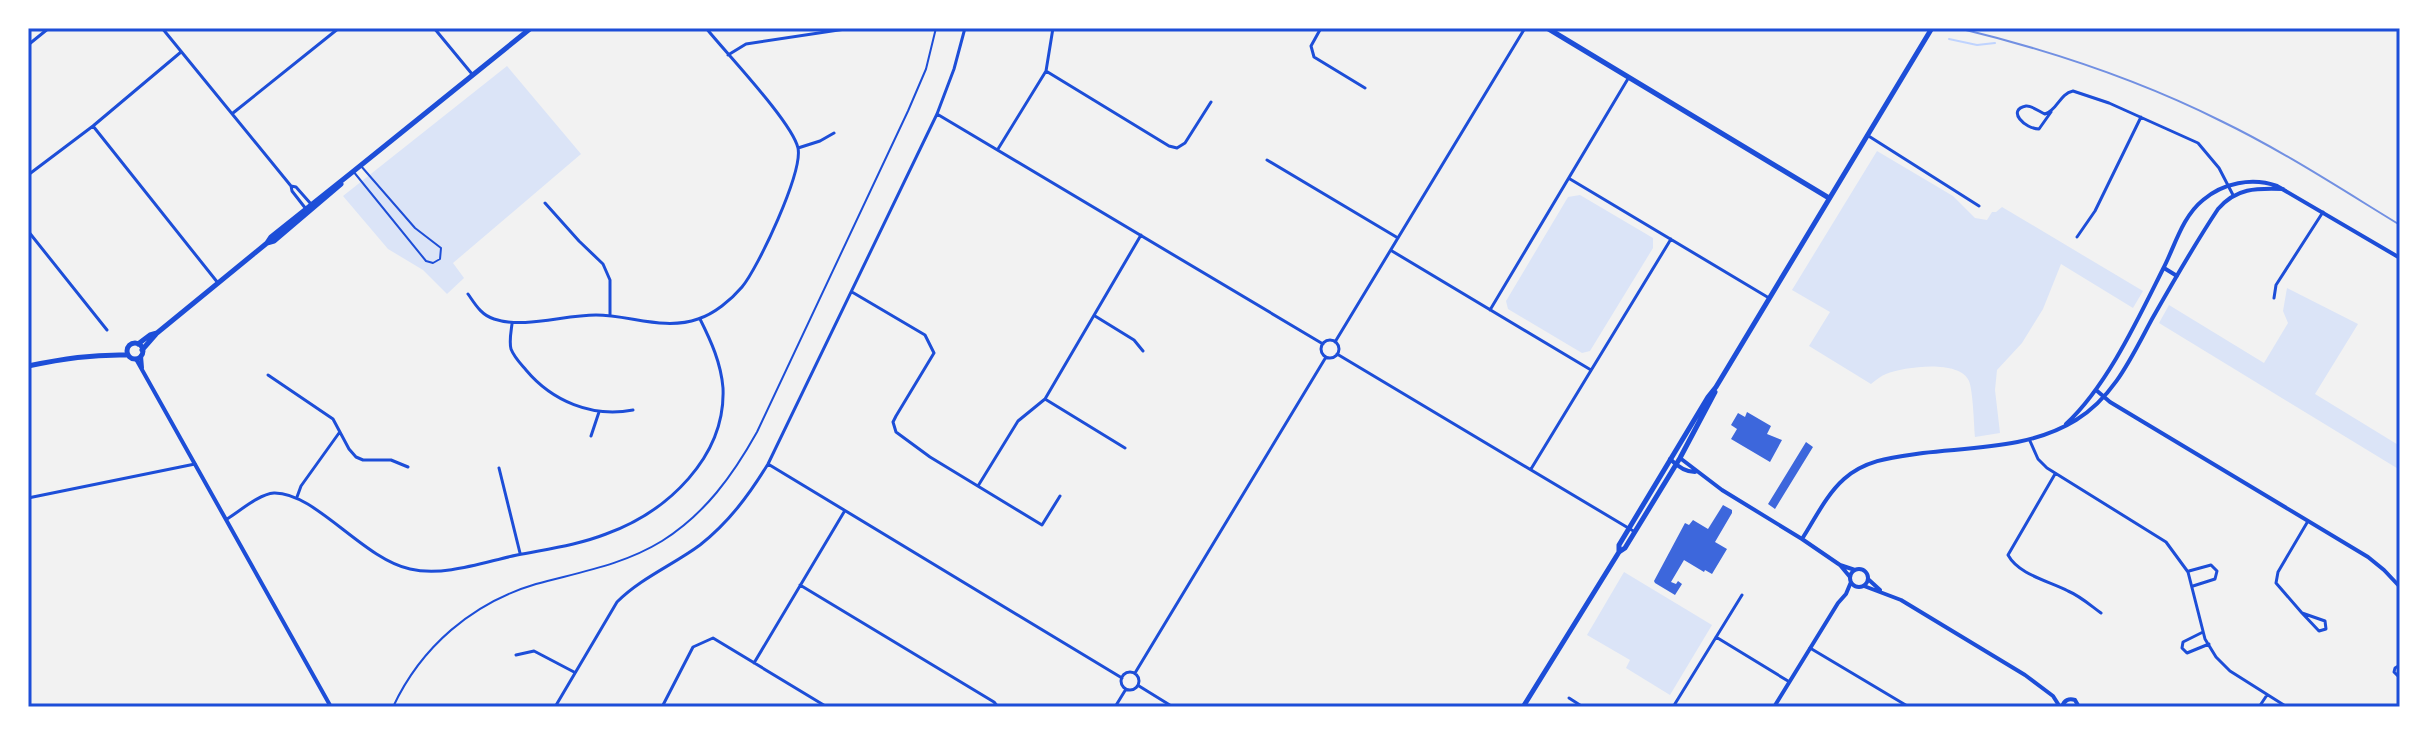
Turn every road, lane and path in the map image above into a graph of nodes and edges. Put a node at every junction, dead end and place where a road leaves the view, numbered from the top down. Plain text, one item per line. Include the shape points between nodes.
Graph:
1 (49, 28) edge
2 (162, 28) edge
3 (339, 28) edge
4 (434, 28) edge
5 (531, 28) edge
6 (706, 28) edge
7 (852, 28) edge
8 (936, 28) edge
9 (965, 28) edge
10 (1053, 28) edge
11 (1321, 28) edge
12 (1525, 28) edge
13 (1547, 28) edge
14 (1932, 28) edge
15 (28, 45) edge
16 (181, 52) junction
17 (727, 55) junction
18 (1046, 71) junction
19 (472, 74) junction
20 (1629, 77) junction
21 (1365, 88) dead end
22 (1211, 102) dead end
23 (2051, 112) junction
24 (233, 113) junction
25 (937, 114) junction
26 (2141, 117) junction
27 (93, 126) junction
28 (834, 133) dead end
29 (1867, 135) junction
30 (798, 148) junction
31 (998, 149) junction
32 (1267, 160) dead end
33 (361, 166) junction
34 (352, 173) junction
35 (28, 175) edge
36 (1569, 179) junction
37 (2229, 185) junction
38 (2283, 189) junction
39 (2233, 195) junction
40 (1829, 198) junction
41 (545, 203) dead end
42 (1979, 206) dead end
43 (310, 208) junction
44 (2323, 212) junction
45 (28, 231) edge
46 (1141, 235) junction
47 (2077, 237) dead end
48 (1398, 238) junction
49 (1671, 239) junction
50 (1391, 250) junction
51 (2400, 258) edge
52 (2164, 268) junction
53 (2177, 276) junction
54 (218, 283) junction
55 (851, 291) junction
56 (468, 294) dead end
57 (1769, 298) junction
58 (2274, 298) dead end
59 (1490, 310) junction
60 (1093, 315) junction
61 (610, 316) junction
62 (700, 319) junction
63 (513, 323) junction
64 (107, 330) dead end
65 (2130, 331) junction
66 (2142, 338) junction
67 (1335, 342) junction
68 (1323, 344) junction
69 (1143, 351) dead end
70 (127, 352) junction
71 (139, 352) junction
72 (1337, 354) junction
73 (1326, 357) junction
74 (28, 366) edge
75 (1591, 370) junction
76 (268, 375) dead end
77 (1716, 387) junction
78 (2096, 390) junction
79 (2104, 398) junction
80 (1045, 399) junction
81 (633, 410) dead end
82 (599, 412) junction
83 (2061, 428) junction
84 (340, 432) junction
85 (591, 436) dead end
86 (2029, 440) junction
87 (1125, 448) dead end
88 (1670, 458) junction
89 (1680, 458) junction
90 (195, 464) junction
91 (768, 464) junction
92 (1676, 465) junction
93 (408, 467) dead end
94 (499, 468) dead end
95 (1531, 469) junction
96 (1695, 472) junction
97 (2055, 474) junction
98 (978, 486) junction
99 (1060, 496) dead end
100 (297, 497) junction
101 (28, 498) edge
102 (845, 511) junction
103 (227, 519) junction
104 (2308, 521) junction
105 (1632, 530) junction
106 (1802, 539) junction
107 (521, 555) junction
108 (1840, 565) junction
109 (1855, 570) junction
110 (2188, 572) junction
111 (1851, 579) junction
112 (1868, 579) junction
113 (800, 585) junction
114 (1864, 586) junction
115 (2193, 586) junction
116 (1857, 587) junction
117 (2400, 587) edge
118 (1880, 590) junction
119 (1846, 594) junction
120 (1742, 595) dead end
121 (2101, 613) dead end
122 (2302, 613) junction
123 (2203, 632) junction
124 (1716, 637) junction
125 (2209, 644) junction
126 (1810, 648) junction
127 (516, 655) dead end
128 (754, 663) junction
129 (2400, 665) edge
130 (575, 673) junction
131 (1135, 673) junction
132 (1122, 678) junction
133 (2400, 678) edge
134 (1789, 682) junction
135 (1138, 686) junction
136 (1126, 689) junction
137 (2267, 695) junction
138 (2053, 696) junction
139 (1569, 698) dead end
140 (2067, 700) junction
141 (2278, 701) junction
142 (331, 707) edge
143 (393, 707) edge
144 (555, 707) edge
145 (662, 707) edge
146 (827, 707) edge
147 (998, 707) edge
148 (1115, 707) edge
149 (1173, 707) edge
150 (1523, 707) edge
151 (1583, 707) edge
152 (1673, 707) edge
153 (1774, 707) edge
154 (1909, 707) edge
155 (2061, 707) edge
156 (2079, 707) edge
157 (2259, 707) edge
158 (2275, 707) edge
159 (2287, 707) edge

1 - 15 street
2 - 16 street
3 - 24 street
4 - 19 street
5 - 19 main road
6 - 17 street
7 - 17 street via 746,44
8 - 143 path via 908,111 757,432 721,489 682,527 639,553 509,593 472,613 429,651
9 - 25 street
10 - 18 street
11 - 21 street via 1311,46 1314,57
12 - 48 street
13 - 20 main road
14 - 29 main road
16 - 24 street
16 - 27 street
17 - 30 street via 782,119
18 - 22 street via 1177,148
18 - 31 street
19 - 33 main road
20 - 36 street
20 - 40 main road
23 - 23 street via 2028,106 2018,118 2039,129
23 - 26 street via 2073,91
24 - 43 street
25 - 31 street
25 - 55 street
26 - 37 street via 2198,143
26 - 47 street
27 - 35 street
27 - 54 street
28 - 30 street
29 - 40 main road
29 - 42 street
30 - 62 street via 793,183 752,271 732,297
31 - 46 street
32 - 48 street
33 - 34 main road
33 - 34 lane via 415,228 441,248 440,259 426,261
34 - 43 main road
36 - 49 street
36 - 59 street
37 - 38 street via 2262,182
37 - 39 street
37 - 52 street via 2195,208
38 - 39 street via 2255,188
38 - 44 street
39 - 53 street via 2218,209
40 - 57 main road
41 - 61 street via 603,264 610,280
43 - 54 main road
44 - 51 street
44 - 58 street via 2276,285
45 - 64 street
46 - 60 street
46 - 68 street
48 - 50 street
49 - 57 street
49 - 75 street
50 - 59 street
50 - 67 street
52 - 53 street
52 - 65 street
53 - 66 street
54 - 71 main road via 150,335
55 - 91 street
55 - 98 street via 925,335 934,353 893,428
56 - 63 street via 491,318
57 - 77 main road
59 - 75 street
60 - 69 street
60 - 80 street
61 - 62 street via 663,324
61 - 63 street
62 - 107 street via 723,385 719,427 700,465 664,502 623,527
63 - 82 street via 514,357 539,386
65 - 66 street
65 - 78 street
66 - 79 street
67 - 68 street
67 - 72 street
68 - 73 street
70 - 71 main road via 131,358
70 - 71 main road via 131,344
70 - 74 main road
71 - 90 street via 142,368
72 - 73 street
72 - 95 street
73 - 131 street
75 - 95 street
76 - 84 street via 333,419
77 - 88 main road
77 - 89 main road
78 - 79 street
78 - 83 street
79 - 83 street
79 - 104 street
80 - 87 street
80 - 98 street via 1018,421
81 - 82 street
82 - 85 street
83 - 86 street
84 - 93 street via 363,460 391,460
84 - 100 street
86 - 97 street via 2038,459
86 - 106 street via 1890,457 1865,465 1837,486
88 - 89 street
88 - 92 street
88 - 105 main road
89 - 92 main road
89 - 96 street
90 - 101 street
90 - 103 street
91 - 102 street
91 - 130 street via 720,528 617,602
92 - 96 street
92 - 105 main road
94 - 107 street
95 - 105 street
96 - 106 street
97 - 110 street via 2157,534
97 - 121 street via 2008,555 2013,563
98 - 99 street via 1042,525
100 - 103 street via 272,493
100 - 107 street via 383,560 409,569 436,572
102 - 113 street
102 - 132 street
103 - 142 street
104 - 117 street via 2377,563
104 - 122 street via 2276,583
105 - 150 main road
106 - 108 street
108 - 109 street
108 - 111 street
109 - 111 street
109 - 112 street via 1863,570
110 - 115 street
110 - 115 street via 2206,565 2217,571 2212,581
111 - 116 street
111 - 119 street
112 - 114 street
112 - 118 street
113 - 128 street
113 - 147 street
114 - 116 street
114 - 118 street
115 - 123 street
116 - 119 street
118 - 138 street
119 - 126 street
120 - 124 street
122 - 122 street via 2325,621 2326,629 2319,631
123 - 125 street
123 - 125 street via 2183,642 2182,648 2187,653
124 - 134 street
124 - 152 street
125 - 137 street via 2230,671
126 - 134 street
126 - 154 street
127 - 130 street via 534,651
128 - 145 street via 713,638 705,641 693,647
128 - 146 street
129 - 133 street via 2394,670
130 - 144 street
131 - 132 street
131 - 135 street
132 - 136 street
134 - 153 street
135 - 136 street
135 - 149 street
136 - 148 street
137 - 141 street
137 - 157 street
138 - 140 street
138 - 155 street
139 - 151 street
140 - 155 street
140 - 156 street via 2075,700
141 - 158 street
141 - 159 street

